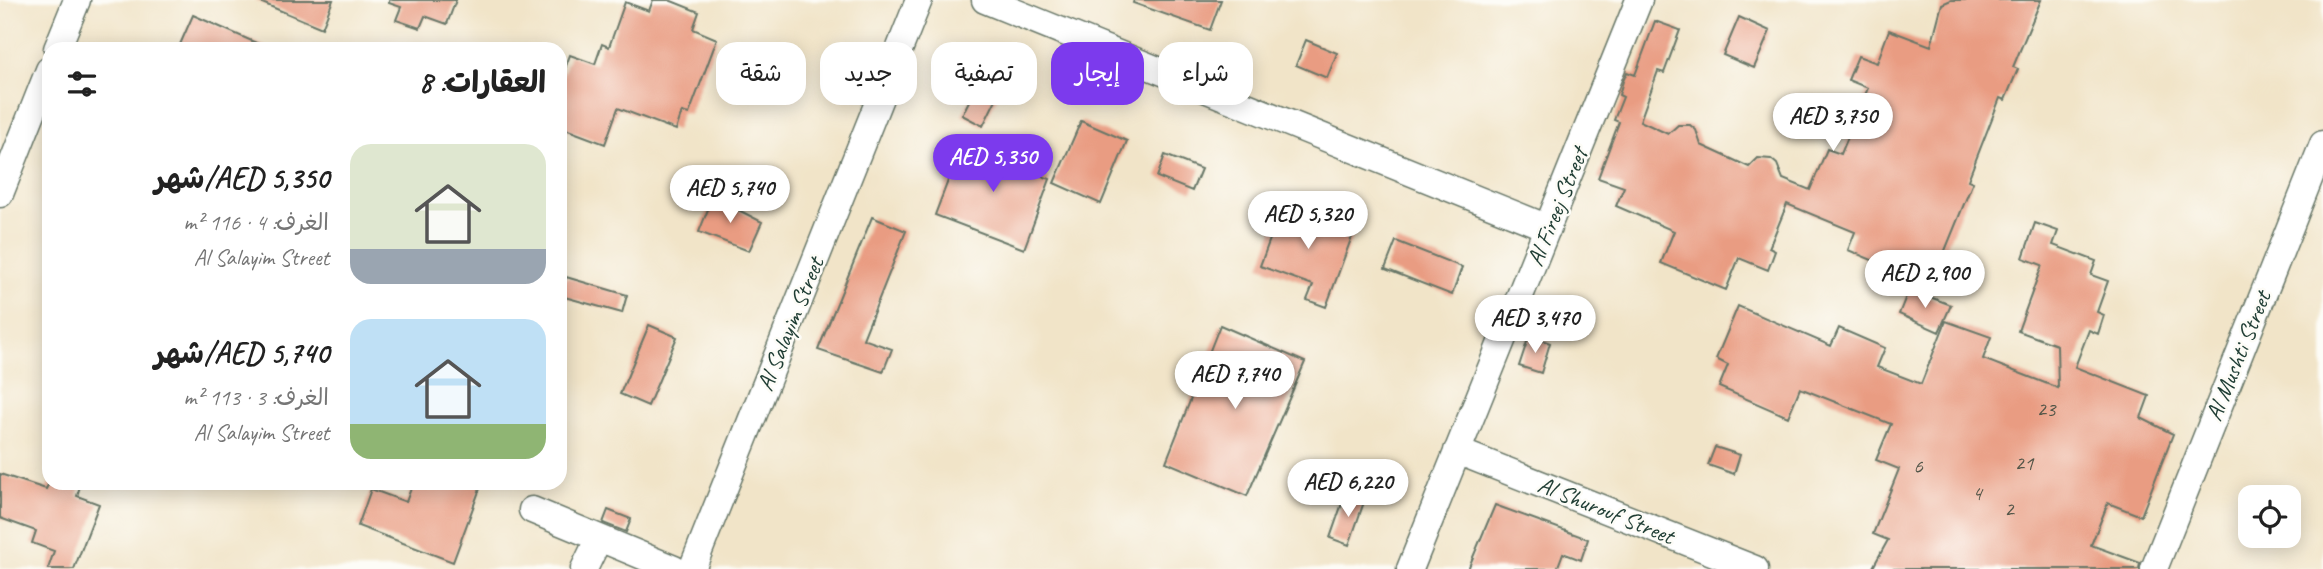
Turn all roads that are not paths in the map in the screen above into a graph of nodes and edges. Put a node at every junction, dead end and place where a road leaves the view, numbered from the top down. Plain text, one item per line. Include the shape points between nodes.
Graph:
1 (77, 0) edge
2 (919, 0) edge
3 (985, 0) edge
4 (1639, 0) edge
5 (60, 42) edge
6 (42, 88) edge
7 (2323, 144) edge
8 (0, 194) edge
9 (1548, 228) junction
10 (1457, 451) junction
11 (532, 510) dead end
12 (598, 538) junction
13 (584, 569) edge
14 (674, 569) edge
15 (692, 569) edge
16 (1410, 569) edge
17 (1755, 569) edge
18 (2154, 569) edge

1 - 5 street
2 - 15 street, Al Salayim Street
3 - 9 street
4 - 9 street, Al Fireej Street
6 - 8 street
7 - 18 street, Al Mushti Street
9 - 10 street, Al Fireej Street
10 - 16 street, Al Fireej Street
10 - 17 street, Al Shurouf Street
11 - 12 street
12 - 13 street
12 - 14 street

